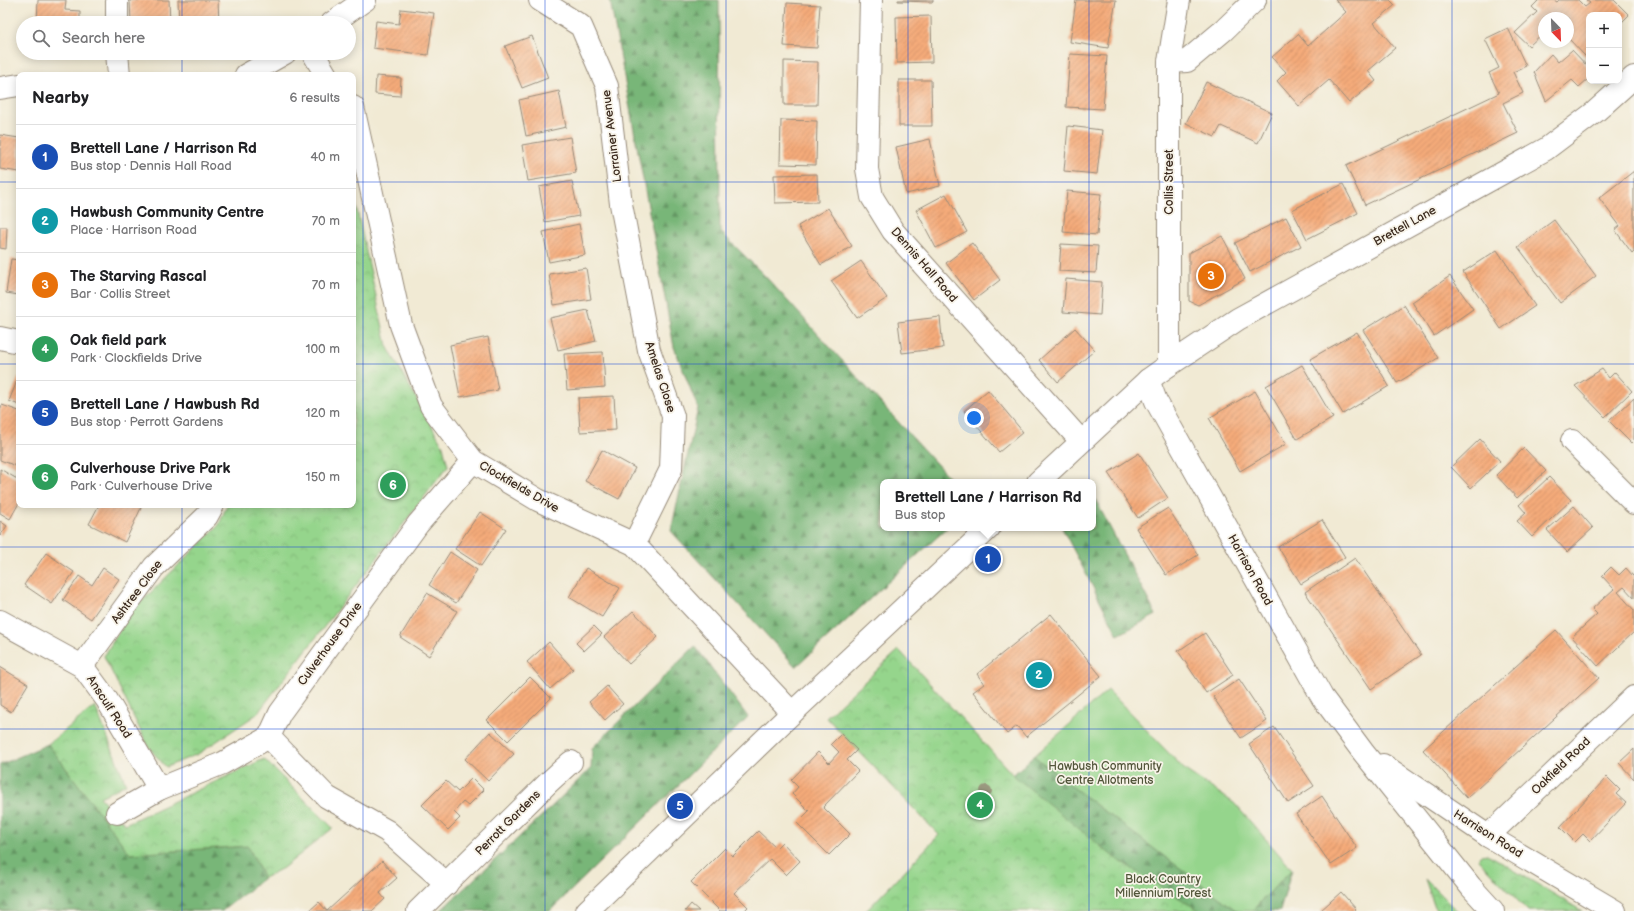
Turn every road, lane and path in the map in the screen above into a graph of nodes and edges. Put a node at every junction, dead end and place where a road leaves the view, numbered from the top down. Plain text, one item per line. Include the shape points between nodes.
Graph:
1 (117, 0) edge
2 (364, 0) edge
3 (871, 0) edge
4 (1179, 0) edge
5 (1255, 0) edge
6 (548, 2) edge
7 (116, 16) edge
8 (342, 16) edge
9 (118, 60) edge
10 (273, 60) edge
11 (317, 60) edge
12 (1169, 62) junction
13 (119, 72) edge
14 (251, 72) edge
15 (324, 72) edge
16 (1634, 77) edge
17 (16, 85) edge
18 (0, 88) edge
19 (356, 121) edge
20 (620, 204) joint
21 (0, 338) edge
22 (16, 341) edge
23 (1169, 365) junction
24 (1148, 380) junction
25 (1081, 441) junction
26 (1572, 441) dead end
27 (473, 461) junction
28 (1041, 479) edge
29 (1634, 503) edge
30 (211, 508) edge
31 (986, 531) edge
32 (634, 544) junction
33 (0, 621) edge
34 (82, 666) junction
35 (1634, 697) edge
36 (792, 713) junction
37 (269, 737) junction
38 (1363, 752) junction
39 (570, 762) dead end
40 (159, 789) junction
41 (117, 813) dead end
42 (1488, 836) junction
43 (447, 884) junction
44 (418, 911) edge
45 (587, 911) edge
46 (1493, 911) edge
47 (1615, 911) edge

1 - 7 street
2 - 8 street
3 - 25 street, Dennis Hall Road via 867,170 872,197 893,231
4 - 12 street, Collis Street
5 - 12 street via 1187,61
6 - 20 street, Lorrainer Avenue via 581,26 607,86
9 - 13 street
10 - 14 street
11 - 15 street
12 - 23 street, Collis Street
16 - 23 street, Brettell Lane via 1595,112 1546,148 1238,319
17 - 18 street
19 - 27 street, Clockfields Drive via 401,325 431,406
20 - 32 street, Amelas Close via 649,350 673,416 671,469
21 - 22 street
23 - 24 street, Brettell Lane
24 - 25 street, Brettell Lane
24 - 38 street, Harrison Road via 1156,401 1322,697
25 - 28 street, Brettell Lane
26 - 29 street
27 - 32 street, Clockfields Drive via 538,500
27 - 37 street, Culverhouse Drive via 418,524 280,714
30 - 34 street, Ashtree Close via 207,516 154,567
31 - 36 street
32 - 36 street, Clockfields Drive
33 - 34 street, Ansculf Road
34 - 40 street, Ansculf Road via 107,700
35 - 42 street, Oakfield Road
36 - 45 street
37 - 40 street via 223,762
37 - 43 street via 327,797 387,831
38 - 42 street, Harrison Road
38 - 46 street, Harrison Road
39 - 43 street, Perrott Gardens
40 - 41 street
42 - 47 street, Harrison Road
43 - 44 street, Perrott Gardens

